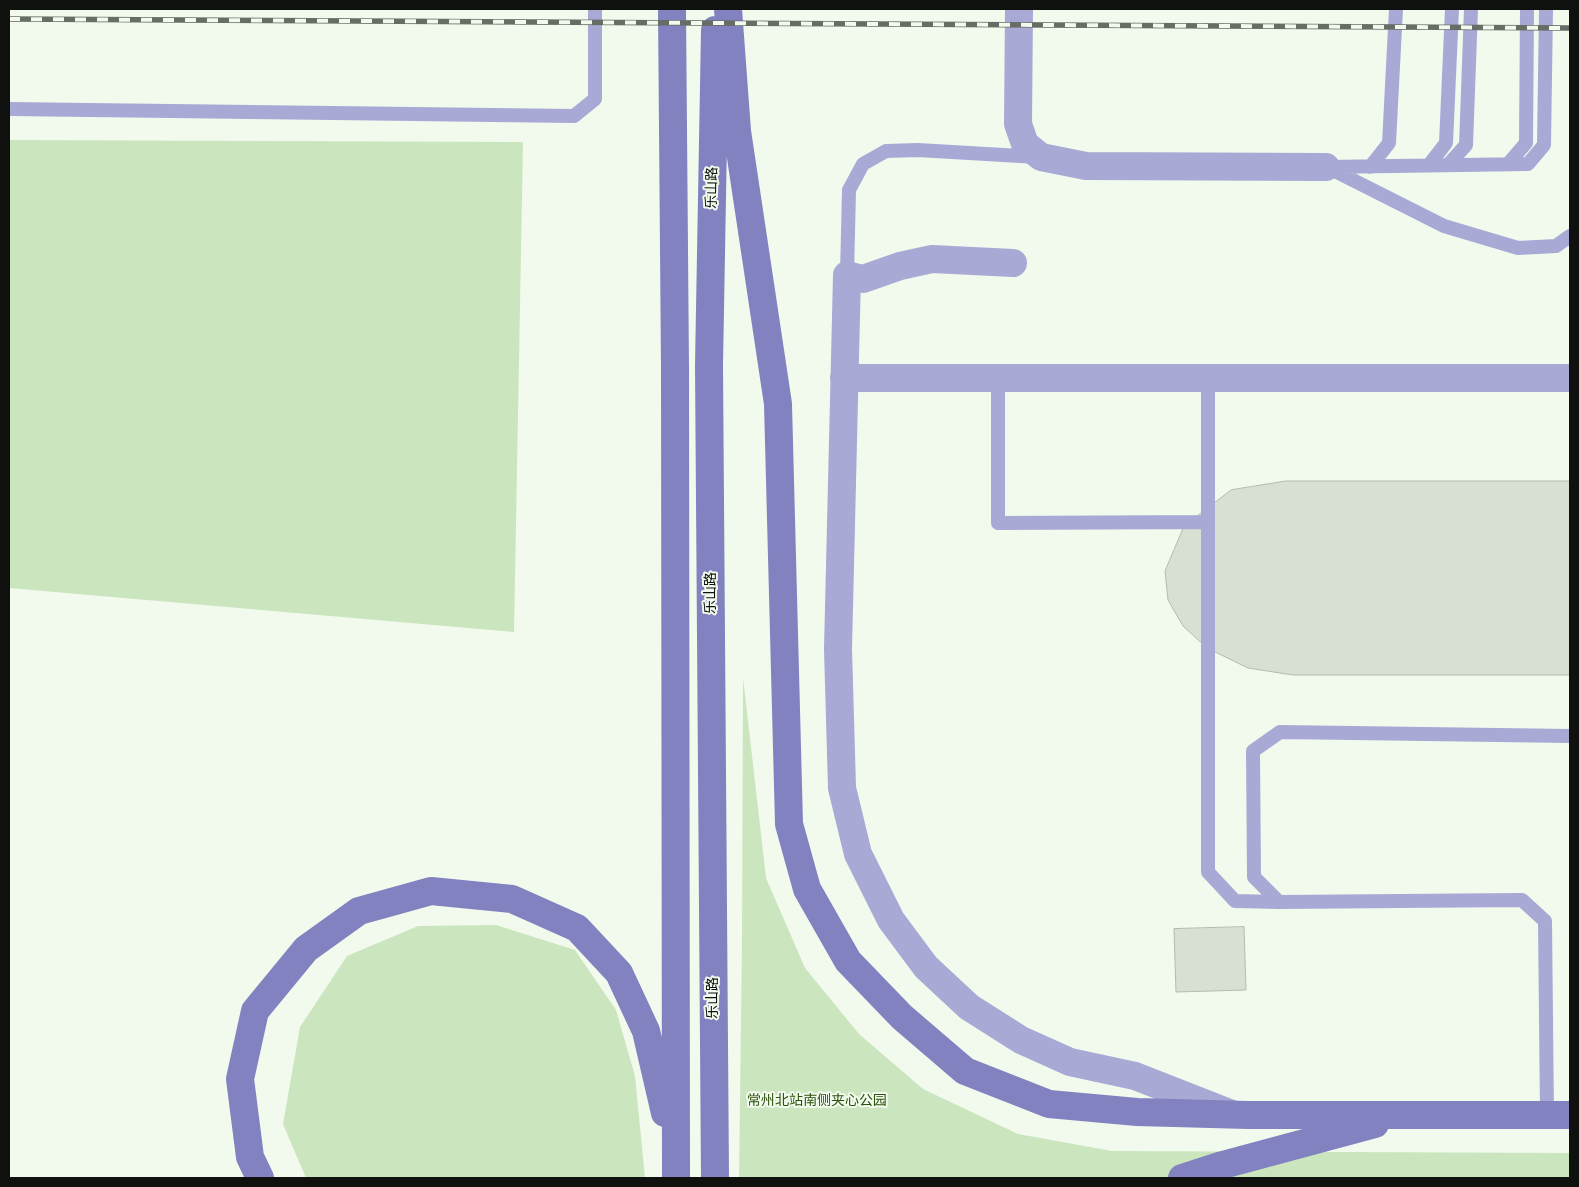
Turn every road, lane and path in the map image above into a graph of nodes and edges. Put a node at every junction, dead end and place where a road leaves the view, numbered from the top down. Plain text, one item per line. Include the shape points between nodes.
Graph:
1 (595, 9) edge
2 (672, 9) edge
3 (716, 9) edge
4 (728, 9) edge
5 (1019, 9) edge
6 (1396, 9) edge
7 (1452, 9) edge
8 (1470, 9) edge
9 (1528, 9) edge
10 (1546, 9) edge
11 (9, 109) edge
12 (1040, 157) junction
13 (1508, 164) junction
14 (1429, 165) junction
15 (1448, 165) junction
16 (1370, 166) junction
17 (1326, 167) junction
18 (1570, 236) edge
19 (1013, 263) dead end
20 (847, 276) junction
21 (1208, 377) junction
22 (844, 378) junction
23 (998, 378) junction
24 (1570, 378) edge
25 (1208, 522) junction
26 (1570, 736) edge
27 (1279, 902) junction
28 (1233, 1114) junction
29 (1410, 1114) junction
30 (1559, 1115) edge
31 (260, 1178) edge
32 (668, 1178) edge
33 (676, 1178) edge
34 (715, 1178) edge
35 (1182, 1178) edge

1 - 11 lane via 595,99 574,116
2 - 33 main road
3 - 34 main road, 乐山路 via 709,366
4 - 28 main road via 737,131 778,404 789,824 807,889 848,961 902,1017 965,1071 1049,1104 1137,1112
5 - 12 street via 1018,124 1025,144
6 - 16 lane via 1389,143
7 - 14 lane via 1446,144
8 - 15 lane via 1466,145
9 - 13 lane via 1526,143
10 - 13 lane via 1544,145 1528,164
12 - 17 street via 1086,166
12 - 20 lane via 886,151 863,164 849,190
13 - 15 lane
14 - 15 lane
14 - 16 lane
16 - 17 lane
17 - 18 lane via 1444,226 1518,248 1556,246
19 - 20 street via 932,259 863,279
20 - 22 street
21 - 23 street
21 - 24 street
21 - 25 lane
22 - 23 street
22 - 28 street via 838,649 842,788 858,854 891,920 926,967 969,1007 1021,1040 1070,1062 1135,1076
23 - 25 lane via 998,523
25 - 27 lane via 1208,872 1235,901
26 - 27 lane via 1280,732 1252,752 1254,877
27 - 30 lane via 1522,900 1545,921
28 - 29 main road
29 - 30 main road
29 - 35 main road
31 - 32 main road via 250,1157 240,1079 255,1011 306,949 359,911 431,891 512,899 576,928 619,973 646,1031 664,1111

